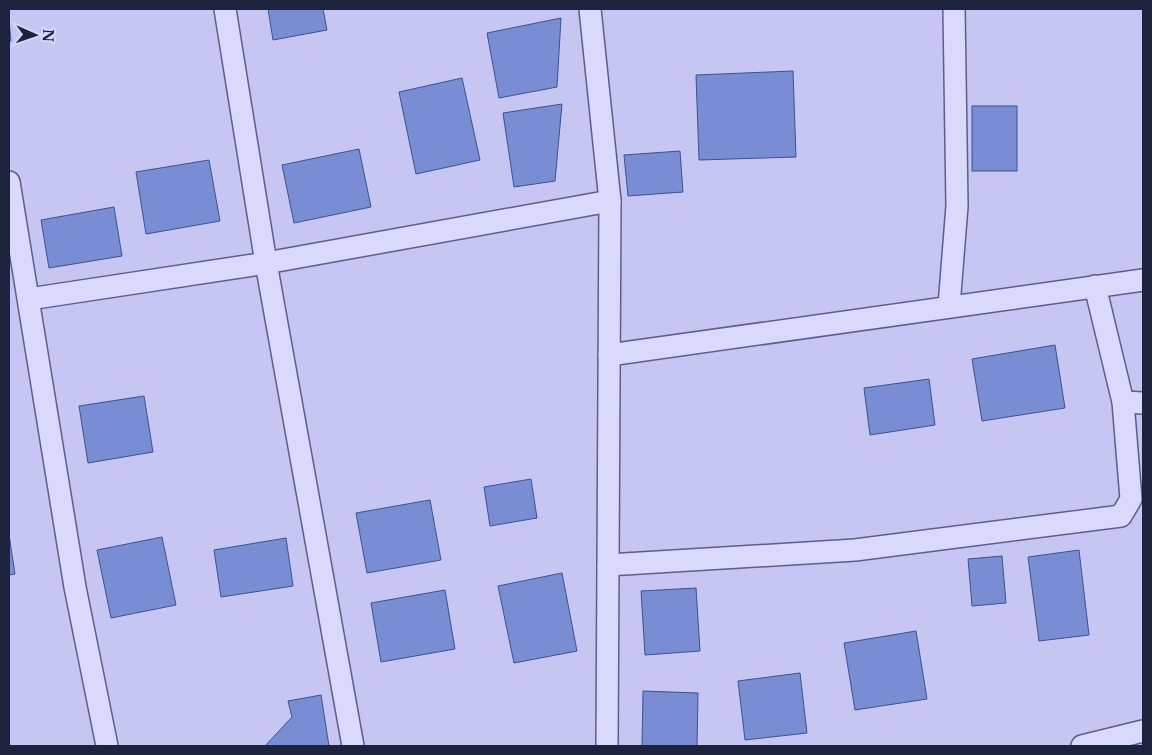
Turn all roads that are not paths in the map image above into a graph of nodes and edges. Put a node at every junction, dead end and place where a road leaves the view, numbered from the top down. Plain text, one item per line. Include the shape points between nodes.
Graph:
1 (225, 9) edge
2 (590, 9) edge
3 (954, 9) edge
4 (9, 182) edge
5 (610, 201) junction
6 (266, 263) junction
7 (1143, 280) edge
8 (1095, 286) junction
9 (29, 299) junction
10 (949, 306) junction
11 (609, 355) junction
12 (1133, 403) edge
13 (608, 565) junction
14 (1143, 731) edge
15 (107, 746) edge
16 (353, 746) edge
17 (607, 746) edge
18 (1082, 746) edge

1 - 6 street
2 - 5 street
3 - 10 street via 957,206
4 - 9 street
5 - 6 street
5 - 11 street
6 - 9 street
6 - 16 street
7 - 8 street
8 - 10 street
8 - 12 street
9 - 15 street via 76,587
10 - 11 street
11 - 13 street
12 - 13 street via 1132,499 1121,516 855,550
13 - 17 street
14 - 18 street

